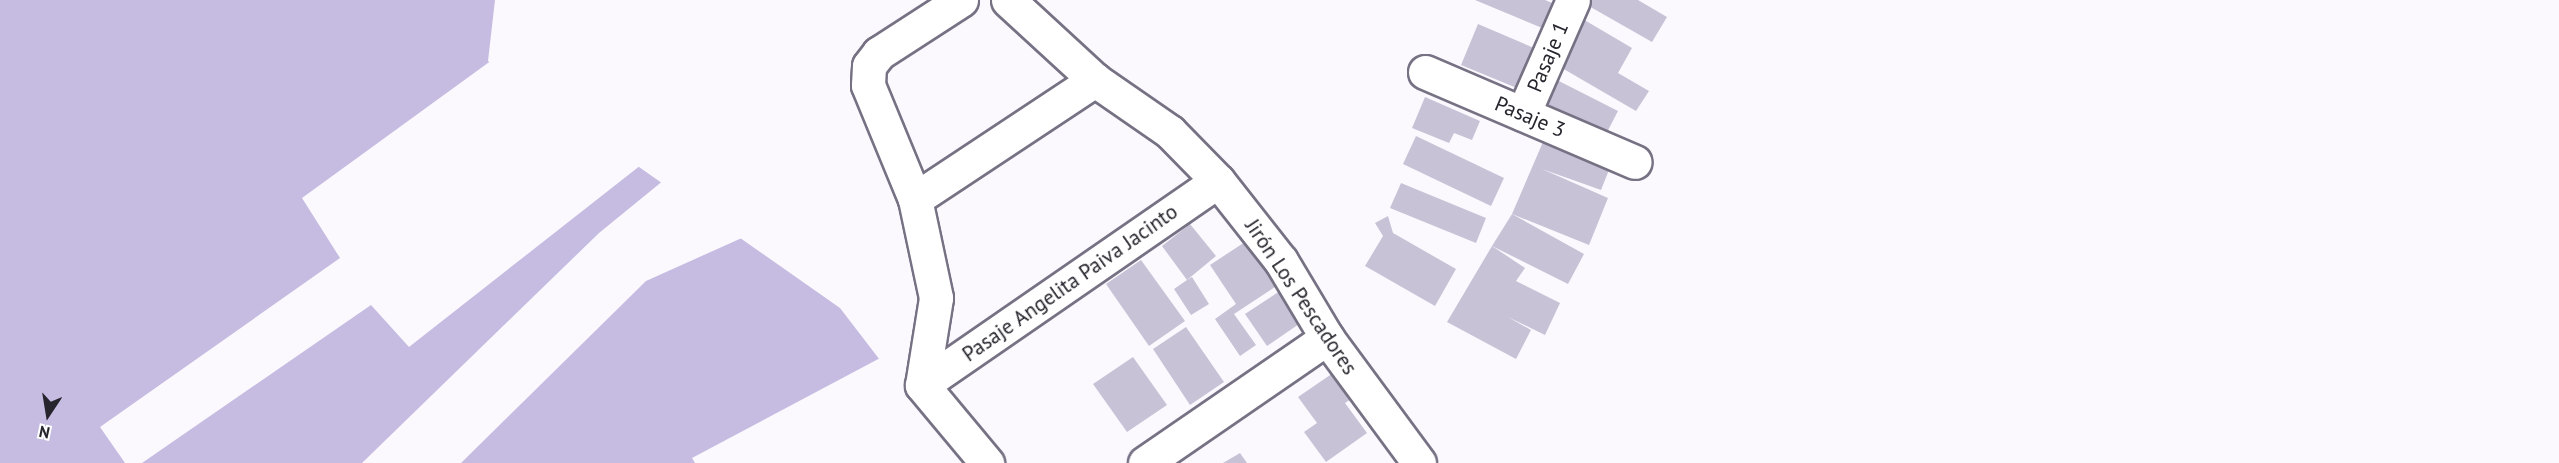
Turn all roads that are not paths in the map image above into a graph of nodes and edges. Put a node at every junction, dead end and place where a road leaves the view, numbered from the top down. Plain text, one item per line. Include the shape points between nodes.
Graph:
1 (960, 0) edge
2 (1008, 0) edge
3 (1573, 0) edge
4 (1425, 72) dead end
5 (1095, 80) junction
6 (1523, 114) junction
7 (1635, 162) dead end
8 (1218, 181) junction
9 (915, 199) junction
10 (1327, 338) junction
11 (922, 385) junction
12 (987, 463) edge
13 (1145, 463) edge
14 (1419, 463) edge

1 - 9 street via 903,33 869,66 868,85
2 - 5 street, Jirón Los Pescadores
3 - 6 street, Pasaje 1
4 - 6 street, Pasaje 3
5 - 8 street, Jirón Los Pescadores via 1170,132
5 - 9 street
6 - 7 street, Pasaje 3
8 - 10 street, Jirón Los Pescadores via 1281,261
8 - 11 street, Pasaje Angelita Paiva Jacinto
9 - 11 street via 936,298
10 - 13 street
10 - 14 street, Jirón Los Pescadores
11 - 12 street

